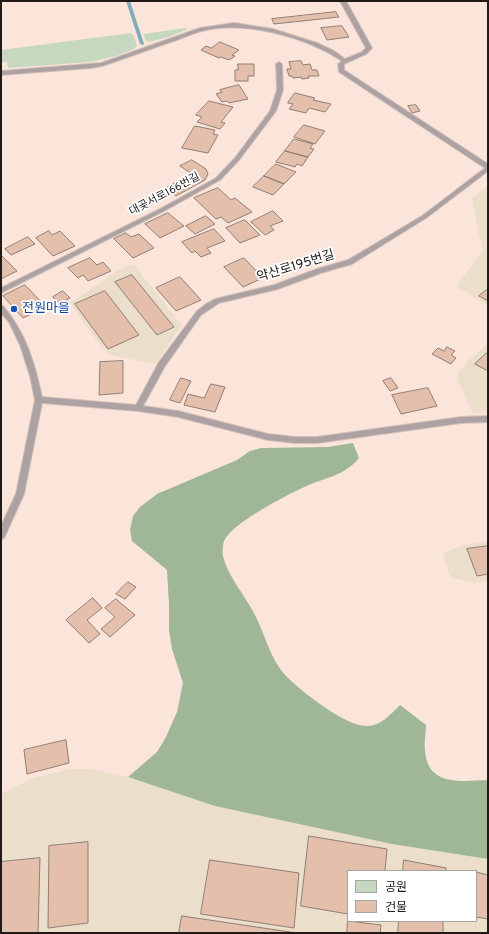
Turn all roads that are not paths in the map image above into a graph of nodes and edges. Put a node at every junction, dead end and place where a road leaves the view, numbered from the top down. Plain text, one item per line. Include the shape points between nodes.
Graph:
1 (343, 1) edge
2 (344, 60) junction
3 (279, 64) dead end
4 (1, 73) edge
5 (488, 167) edge
6 (1, 291) edge
7 (1, 308) edge
8 (39, 400) junction
9 (138, 408) junction
10 (488, 418) edge
11 (1, 535) edge

1 - 2 lane via 369,48 366,53
2 - 4 lane via 315,44 273,31 226,25 202,29 97,65
2 - 5 lane via 340,67 344,74
3 - 6 lane, 대곶서로166번길 via 280,90 273,111 237,159 218,179 205,188
5 - 9 lane, 약산로195번길 via 424,217 350,262 276,287 217,301 208,306 199,313 162,364
7 - 8 lane via 12,321 24,345
8 - 9 lane
8 - 11 lane via 20,494
9 - 10 lane via 178,414 268,437 294,440 318,440

